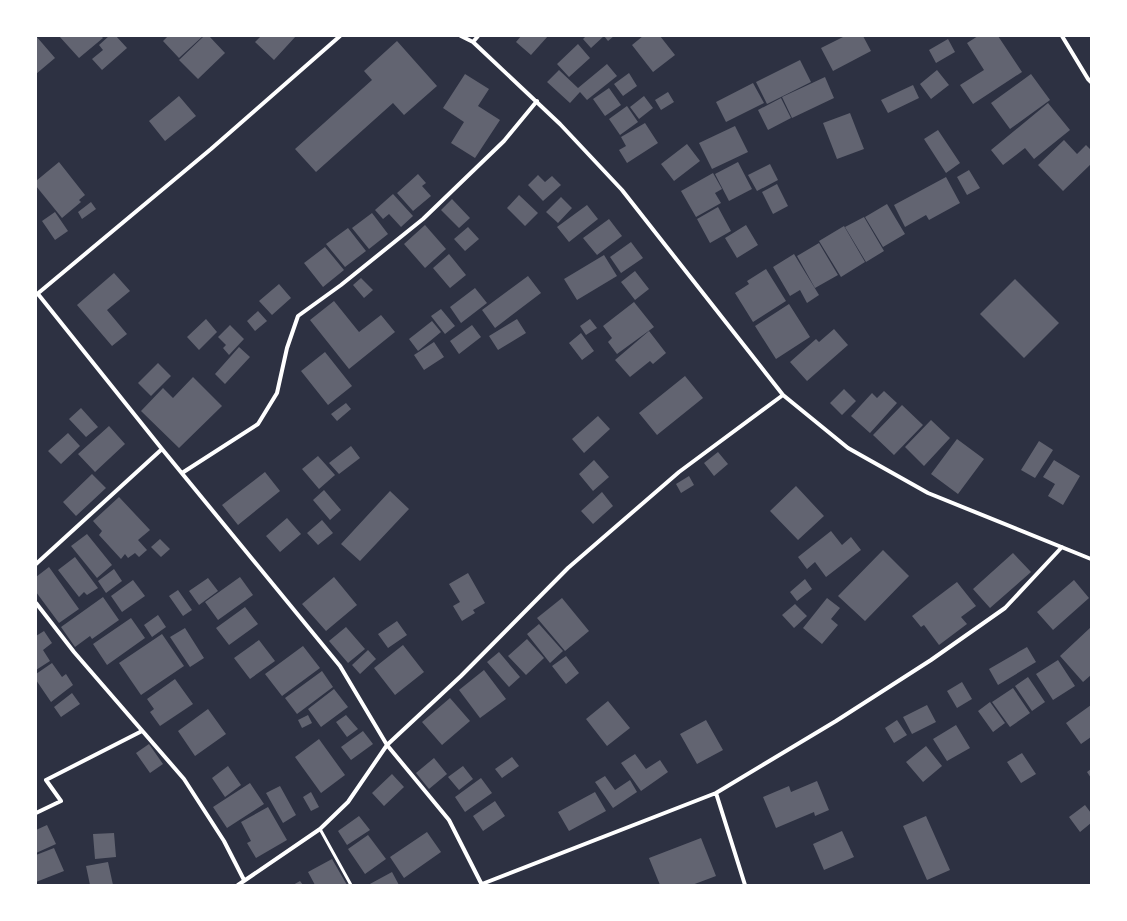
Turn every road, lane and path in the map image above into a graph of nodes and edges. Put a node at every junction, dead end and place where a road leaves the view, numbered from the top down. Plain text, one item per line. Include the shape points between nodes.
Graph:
1 (340, 36) edge
2 (461, 36) edge
3 (478, 36) edge
4 (1062, 36) edge
5 (473, 42) junction
6 (1091, 82) edge
7 (537, 102) junction
8 (37, 295) edge
9 (783, 394) junction
10 (162, 449) junction
11 (182, 473) junction
12 (1062, 547) junction
13 (1091, 559) edge
14 (36, 564) edge
15 (36, 603) edge
16 (142, 731) junction
17 (387, 745) junction
18 (716, 793) junction
19 (36, 813) edge
20 (320, 829) junction
21 (244, 880) junction
22 (482, 884) edge
23 (238, 885) edge
24 (352, 885) edge
25 (745, 885) edge

1 - 8 street via 211,149
2 - 5 street
3 - 5 street
4 - 6 street
5 - 7 street
7 - 9 street via 622,190
7 - 11 street via 504,141 423,219 298,316 287,348 277,393 258,424
8 - 10 street
9 - 12 street via 848,448 928,492
9 - 17 street via 679,472 568,568 461,676
10 - 11 street
10 - 14 street
11 - 17 street via 340,666
12 - 13 street
12 - 18 street via 1005,608 931,660 836,721
15 - 16 street
16 - 19 street via 46,780 61,800
16 - 21 street via 184,779 224,841
17 - 20 street via 348,802
17 - 22 street via 449,820
18 - 22 street
18 - 25 street
20 - 21 street
20 - 24 lane
21 - 23 street

